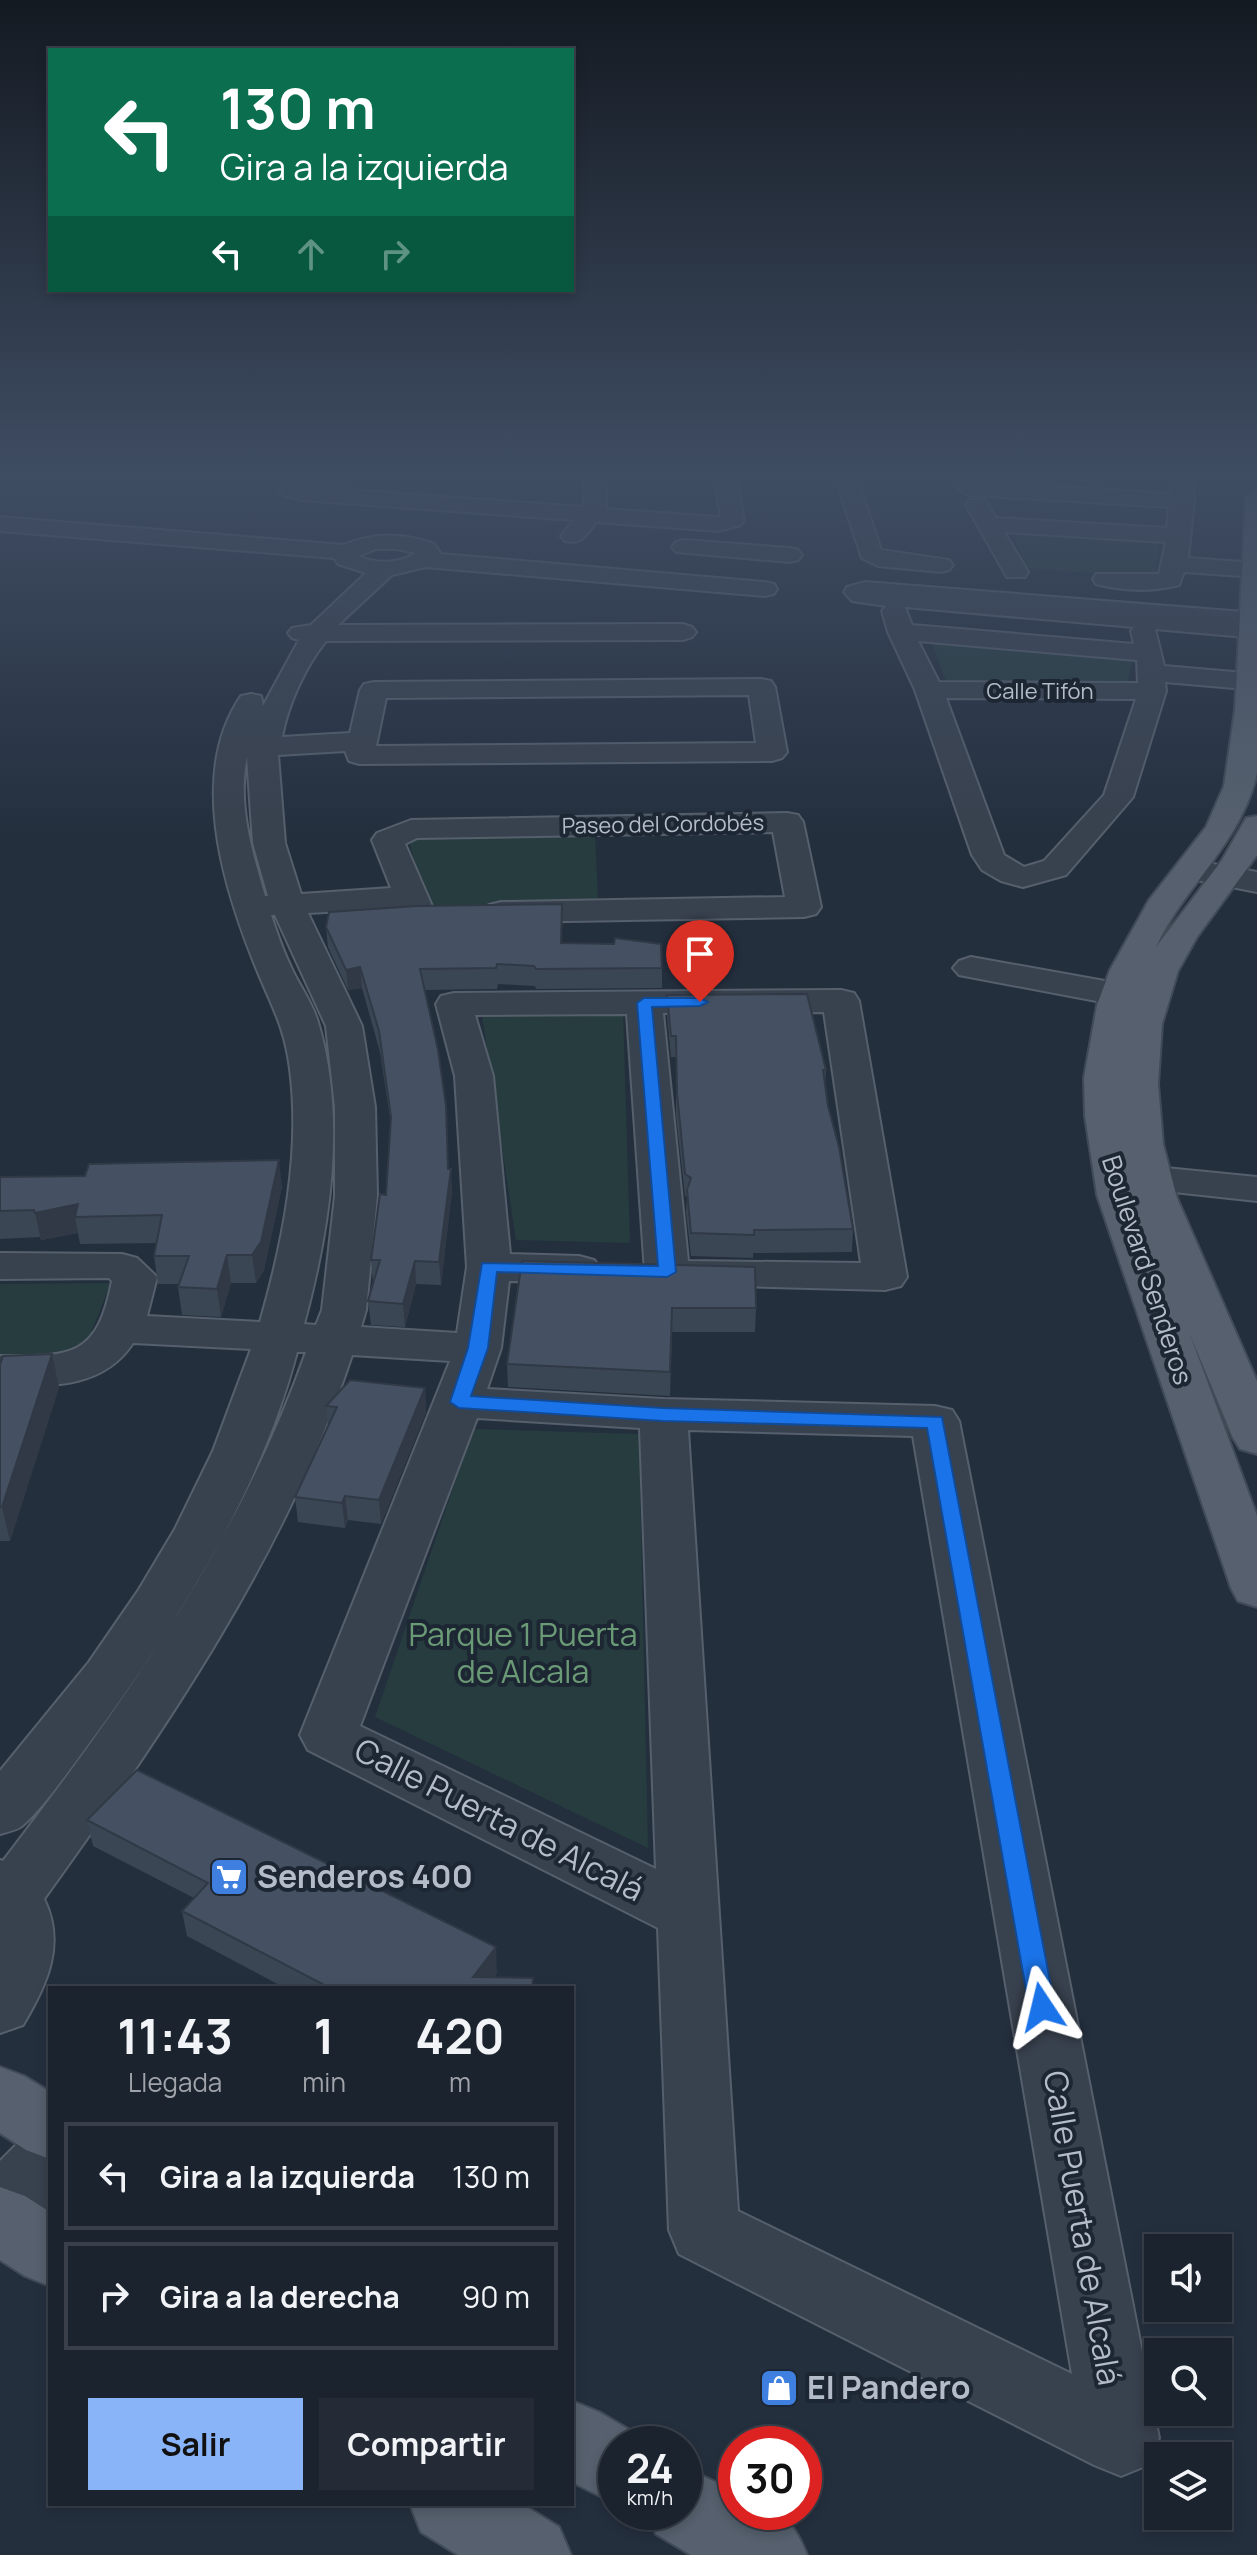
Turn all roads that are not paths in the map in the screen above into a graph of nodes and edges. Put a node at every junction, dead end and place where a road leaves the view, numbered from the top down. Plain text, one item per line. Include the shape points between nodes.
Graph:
1 (336, 597) edge
2 (878, 597) edge
3 (954, 597) edge
4 (1255, 597) edge
5 (1255, 625) edge
6 (683, 632) dead end
7 (306, 633) junction
8 (1149, 666) junction
9 (929, 690) junction
10 (1253, 695) edge
11 (361, 748) junction
12 (248, 754) junction
13 (1257, 825) edge
14 (1227, 871) edge
15 (435, 909) junction
16 (291, 913) junction
17 (255, 915) junction
18 (971, 968) dead end
19 (1133, 997) junction
20 (644, 1003) junction
21 (1104, 1131) junction
22 (1143, 1135) junction
23 (1134, 1186) junction
24 (1257, 1189) edge
25 (1257, 1202) edge
26 (0, 1266) edge
27 (489, 1267) junction
28 (667, 1272) junction
29 (126, 1314) junction
30 (281, 1322) junction
31 (339, 1325) junction
32 (481, 1333) junction
33 (0, 1371) edge
34 (459, 1402) junction
35 (663, 1414) junction
36 (1257, 1438) edge
37 (1257, 1588) edge
38 (70, 1728) junction
39 (124, 1744) junction
40 (0, 1811) edge
41 (6, 1890) edge
42 (688, 1914) junction
43 (0, 2005) edge
44 (24, 2125) edge
45 (0, 2209) edge
46 (0, 2220) edge
47 (48, 2251) edge
48 (574, 2440) edge
49 (598, 2454) edge
50 (452, 2506) edge
51 (702, 2517) edge
52 (531, 2555) edge
53 (767, 2555) edge

1 - 7 street
2 - 5 street
3 - 5 street
4 - 5 main road, Boulevard Senderos
5 - 10 main road, Boulevard Senderos
6 - 7 street
7 - 12 street via 271,719
8 - 9 street, Calle Tifón
8 - 9 street via 898,622
8 - 9 street via 1118,797 1055,868 1023,877 1002,870 988,855
8 - 10 street
10 - 14 main road, Boulevard Senderos via 1242,775 1218,833
11 - 11 street via 772,752 761,687 374,690
11 - 12 street
12 - 16 street
12 - 17 street via 232,823
13 - 14 main road, Boulevard Senderos
14 - 19 main road, Boulevard Senderos
15 - 15 street, Paseo del Cordobés via 804,907 787,822 411,829 388,840
15 - 16 street
16 - 17 street
16 - 31 street via 344,1026 355,1107 356,1196
17 - 30 street via 298,1019 315,1107 303,1234
18 - 19 street
19 - 21 main road, Boulevard Senderos via 1108,1031 1102,1080
19 - 22 main road, Boulevard Senderos via 1140,1037
20 - 27 street, Calle Puerta de Alcalá via 454,1004 474,1076
20 - 28 street
20 - 28 street, Calle Puerta de Alcalá via 841,1001 885,1277
21 - 22 main road
21 - 23 main road, Boulevard Senderos
22 - 23 main road, Boulevard Senderos
23 - 24 street
23 - 25 street
23 - 36 main road, Boulevard Senderos
23 - 37 main road, Boulevard Senderos
26 - 29 street via 122,1267 135,1277
27 - 28 street, Calle Puerta de Alcalá
27 - 32 street, Calle Puerta de Alcalá
29 - 30 street
29 - 33 street via 102,1355 76,1368
30 - 31 street
30 - 38 street via 251,1421 209,1514 149,1617
31 - 32 street
31 - 39 street via 310,1409 236,1563
32 - 34 street, Calle Puerta de Alcalá
34 - 35 street, Calle Puerta de Alcalá
34 - 42 street, Calle Puerta de Alcalá via 328,1735
35 - 42 street, Calle Puerta de Alcalá
35 - 42 street, Calle Puerta de Alcalá via 935,1421 1121,2438 704,2230
38 - 39 street
38 - 40 street
39 - 41 street
41 - 43 street via 25,1926 26,1948
44 - 45 street
46 - 47 main road
48 - 49 main road
50 - 52 main road
51 - 53 main road

